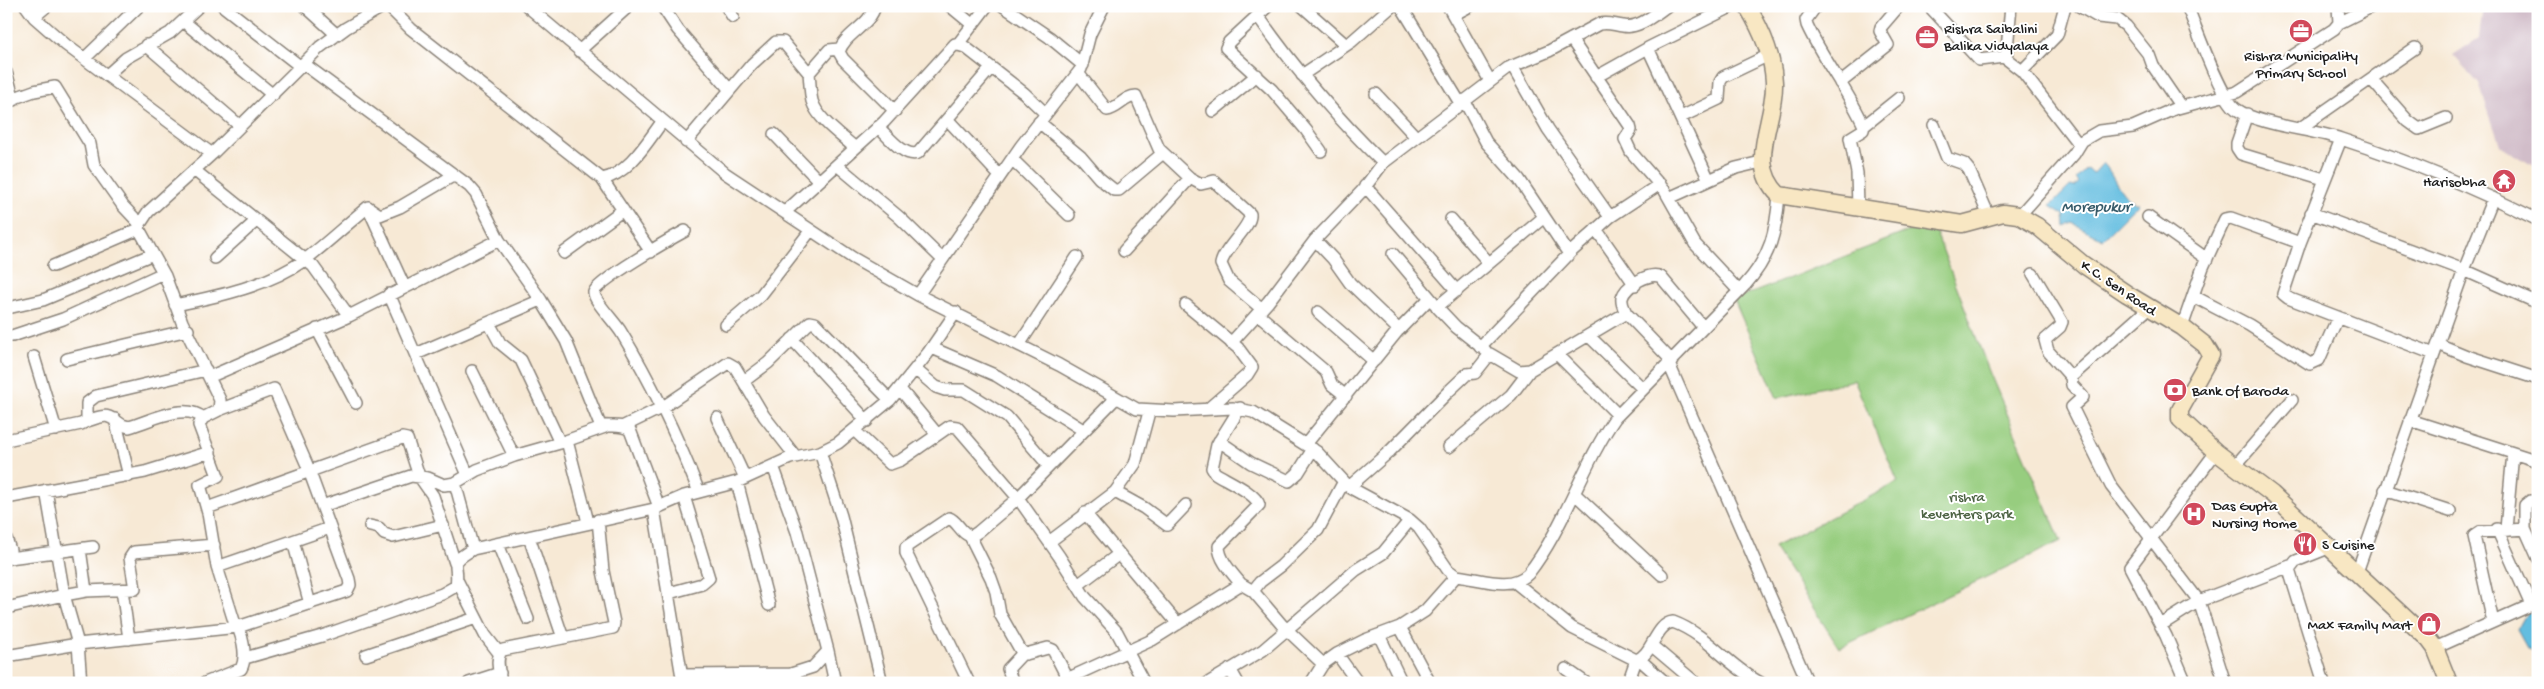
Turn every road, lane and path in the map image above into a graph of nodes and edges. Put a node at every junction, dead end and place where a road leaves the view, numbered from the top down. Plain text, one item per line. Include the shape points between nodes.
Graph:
1 (26, 6) edge
2 (46, 6) edge
3 (139, 6) edge
4 (199, 6) edge
5 (223, 6) edge
6 (305, 6) edge
7 (386, 6) edge
8 (527, 6) edge
9 (629, 6) edge
10 (662, 6) edge
11 (726, 6) edge
12 (875, 6) edge
13 (950, 6) edge
14 (987, 6) edge
15 (1003, 6) edge
16 (1104, 6) edge
17 (1268, 6) edge
18 (1302, 6) edge
19 (1392, 6) edge
20 (1401, 6) edge
21 (1470, 6) edge
22 (1667, 6) edge
23 (1733, 6) edge
24 (1747, 6) edge
25 (1816, 6) edge
26 (1899, 6) edge
27 (1929, 6) edge
28 (2011, 6) edge
29 (2065, 6) edge
30 (2079, 6) edge
31 (2187, 6) edge
32 (2338, 6) edge
33 (2373, 6) edge
34 (1450, 10) edge
35 (732, 16) dead end
36 (1258, 16) junction
37 (34, 17) junction
38 (183, 21) junction
39 (2339, 23) junction
40 (973, 25) junction
41 (337, 35) junction
42 (1571, 40) junction
43 (958, 44) junction
44 (1346, 44) junction
45 (146, 45) junction
46 (1648, 48) junction
47 (2415, 48) dead end
48 (839, 49) junction
49 (579, 51) junction
50 (1769, 55) junction
51 (85, 58) junction
52 (2006, 59) junction
53 (302, 66) junction
54 (1512, 66) junction
55 (991, 68) junction
56 (1081, 69) junction
57 (2022, 71) junction
58 (6, 72) edge
59 (809, 73) junction
60 (107, 75) junction
61 (1257, 75) junction
62 (1302, 75) junction
63 (1596, 78) junction
64 (2371, 79) junction
65 (1490, 81) junction
66 (1840, 84) junction
67 (730, 90) junction
68 (1376, 94) dead end
69 (273, 95) junction
70 (2226, 97) junction
71 (1899, 98) dead end
72 (10, 100) edge
73 (1462, 101) junction
74 (2181, 107) junction
75 (895, 111) junction
76 (1213, 111) dead end
77 (2248, 114) junction
78 (1681, 117) junction
79 (1042, 118) junction
80 (2446, 118) dead end
81 (948, 120) junction
82 (662, 122) junction
83 (1934, 125) dead end
84 (240, 126) junction
85 (1864, 126) junction
86 (878, 128) junction
87 (2299, 129) junction
88 (774, 134) dead end
89 (1416, 137) junction
90 (2341, 139) junction
91 (2082, 141) junction
92 (686, 142) junction
93 (856, 148) junction
94 (1321, 151) dead end
95 (1163, 153) junction
96 (212, 154) junction
97 (1012, 159) junction
98 (1761, 162) junction
99 (1383, 163) junction
100 (836, 164) junction
101 (194, 170) junction
102 (456, 176) junction
103 (1000, 176) junction
104 (1190, 178) junction
105 (602, 179) junction
106 (2324, 179) junction
107 (1709, 180) junction
108 (819, 181) junction
109 (1660, 184) junction
110 (1365, 186) junction
111 (1778, 195) junction
112 (1669, 198) junction
113 (2493, 198) junction
114 (368, 207) junction
115 (1858, 207) junction
116 (623, 210) junction
117 (785, 212) junction
118 (2311, 213) junction
119 (1069, 215) dead end
120 (1989, 216) junction
121 (2019, 216) junction
122 (1544, 217) junction
123 (1610, 217) junction
124 (2148, 217) dead end
125 (1451, 219) dead end
126 (2538, 220) edge
127 (256, 221) junction
128 (140, 226) junction
129 (1596, 229) junction
130 (811, 230) junction
131 (686, 231) dead end
132 (499, 240) junction
133 (1316, 240) junction
134 (2300, 243) junction
135 (1124, 251) dead end
136 (651, 252) junction
137 (564, 253) dead end
138 (153, 254) junction
139 (1393, 254) dead end
140 (1569, 254) junction
141 (1078, 257) dead end
142 (215, 258) dead end
143 (942, 258) junction
144 (305, 259) junction
145 (2207, 259) junction
146 (1489, 264) junction
147 (53, 266) dead end
148 (2464, 270) junction
149 (163, 272) junction
150 (2033, 274) dead end
151 (1635, 285) junction
152 (404, 286) junction
153 (1457, 291) junction
154 (1739, 291) junction
155 (388, 294) junction
156 (918, 295) junction
157 (2192, 296) junction
158 (541, 300) junction
159 (1434, 303) junction
160 (2538, 303) edge
161 (176, 305) junction
162 (1186, 305) dead end
163 (12, 307) dead end
164 (2149, 308) junction
165 (1260, 311) junction
166 (956, 312) junction
167 (1318, 312) dead end
168 (1626, 313) junction
169 (349, 316) junction
170 (2338, 317) junction
171 (489, 324) junction
172 (726, 325) dead end
173 (1703, 327) junction
174 (2182, 327) junction
175 (317, 329) junction
176 (188, 330) junction
177 (1399, 330) junction
178 (12, 336) dead end
179 (1589, 336) junction
180 (792, 339) junction
181 (1232, 343) junction
182 (1019, 345) junction
183 (1480, 347) junction
184 (932, 348) junction
185 (2436, 349) junction
186 (416, 354) junction
187 (1490, 354) junction
188 (1557, 354) junction
189 (34, 357) dead end
190 (67, 359) dead end
191 (1374, 361) junction
192 (1670, 362) junction
193 (916, 370) junction
194 (1530, 370) junction
195 (472, 371) dead end
196 (208, 374) junction
197 (2072, 377) junction
198 (2538, 379) edge
199 (744, 381) junction
200 (1642, 388) junction
201 (900, 389) junction
202 (1346, 396) junction
203 (1116, 398) junction
204 (890, 400) junction
205 (2292, 400) dead end
206 (356, 403) dead end
207 (663, 407) junction
208 (1240, 408) junction
209 (219, 410) junction
210 (1208, 410) junction
211 (1149, 412) junction
212 (1618, 415) junction
213 (115, 418) junction
214 (203, 418) junction
215 (717, 418) dead end
216 (2410, 420) junction
217 (87, 421) junction
218 (867, 421) junction
219 (624, 426) junction
220 (605, 427) junction
221 (56, 430) junction
222 (1083, 430) junction
223 (855, 431) junction
224 (937, 434) junction
225 (6, 440) edge
226 (1219, 441) junction
227 (563, 442) junction
228 (1309, 446) junction
229 (1449, 446) dead end
230 (210, 452) junction
231 (820, 452) junction
232 (2216, 452) junction
233 (2513, 454) junction
234 (514, 456) junction
235 (796, 457) junction
236 (2538, 461) edge
237 (1048, 465) junction
238 (773, 466) junction
239 (2235, 466) junction
240 (308, 474) junction
241 (468, 475) junction
242 (130, 476) junction
243 (419, 476) junction
244 (741, 480) junction
245 (455, 483) junction
246 (1346, 485) junction
247 (46, 490) junction
248 (2385, 490) junction
249 (699, 492) junction
250 (1115, 492) junction
251 (1574, 494) junction
252 (684, 496) junction
253 (6, 498) edge
254 (1018, 498) junction
255 (2538, 501) edge
256 (1186, 505) dead end
257 (322, 506) junction
258 (207, 508) junction
259 (656, 508) junction
260 (2450, 511) dead end
261 (1085, 513) junction
262 (1410, 520) junction
263 (593, 521) junction
264 (443, 525) junction
265 (370, 526) dead end
266 (330, 528) junction
267 (2501, 529) junction
268 (2525, 529) junction
269 (970, 536) junction
270 (529, 537) junction
271 (2153, 537) junction
272 (6, 538) edge
273 (293, 541) junction
274 (1049, 542) junction
275 (498, 544) junction
276 (214, 545) junction
277 (93, 547) dead end
278 (2331, 548) junction
279 (80, 549) junction
280 (473, 549) junction
281 (55, 554) junction
282 (1119, 554) junction
283 (2538, 558) edge
284 (7, 559) edge
285 (455, 563) junction
286 (2290, 566) junction
287 (217, 567) junction
288 (2356, 572) junction
289 (1662, 574) dead end
290 (1456, 576) junction
291 (457, 580) junction
292 (1516, 583) junction
293 (1241, 584) junction
294 (1078, 585) junction
295 (122, 590) junction
296 (1253, 591) junction
297 (86, 592) junction
298 (669, 592) junction
299 (64, 595) junction
300 (2199, 601) junction
301 (2534, 603) edge
302 (310, 604) junction
303 (769, 605) dead end
304 (6, 608) edge
305 (476, 618) junction
306 (528, 619) dead end
307 (2493, 622) junction
308 (1178, 624) junction
309 (2161, 625) junction
310 (238, 627) junction
311 (1400, 627) junction
312 (1288, 630) junction
313 (1379, 635) junction
314 (563, 638) junction
315 (129, 639) junction
316 (78, 644) junction
317 (1651, 645) junction
318 (2435, 648) junction
319 (828, 651) junction
320 (1127, 651) junction
321 (499, 653) junction
322 (1023, 653) junction
323 (1337, 654) junction
324 (366, 655) dead end
325 (6, 656) edge
326 (245, 658) junction
327 (1637, 660) junction
328 (1322, 664) junction
329 (1230, 669) junction
330 (1566, 669) dead end
331 (500, 678) edge
332 (683, 679) edge
333 (1065, 681) edge
334 (81, 683) edge
335 (204, 683) edge
336 (469, 683) edge
337 (835, 683) edge
338 (882, 683) edge
339 (968, 683) edge
340 (1013, 683) edge
341 (1144, 683) edge
342 (1208, 683) edge
343 (1238, 683) edge
344 (1311, 683) edge
345 (1358, 683) edge
346 (1402, 683) edge
347 (1430, 683) edge
348 (1586, 683) edge
349 (1628, 683) edge
350 (1666, 683) edge
351 (1696, 683) edge
352 (1761, 683) edge
353 (1808, 683) edge
354 (2186, 683) edge
355 (2225, 683) edge
356 (2324, 683) edge
357 (2449, 683) edge

1 - 37 street
2 - 37 street
3 - 51 street
4 - 38 street
5 - 53 street
6 - 41 street
7 - 41 street
7 - 105 street
8 - 49 street
9 - 49 street
10 - 67 street via 678,30
11 - 35 street
12 - 48 street via 871,15
13 - 40 street
14 - 40 street
15 - 56 street via 1049,37
16 - 56 street via 1090,34
17 - 36 street
18 - 44 street
19 - 44 street
20 - 73 street
21 - 34 street
22 - 42 street via 1636,25 1607,22
23 - 46 street
24 - 50 street
25 - 66 street via 1806,20 1807,24 1821,55
26 - 66 street via 1881,27 1888,46
27 - 52 street via 1979,60 2002,56
28 - 52 street
29 - 57 street via 2057,35
30 - 74 street via 2092,14 2123,23 2149,55
31 - 70 street
32 - 39 street
33 - 39 street
34 - 65 street
36 - 61 street via 1226,47
36 - 62 street
37 - 51 street
38 - 45 street via 155,43
38 - 69 street
39 - 70 street via 2253,83
40 - 43 street
41 - 53 street
42 - 54 street
42 - 63 street
43 - 55 street
43 - 75 street via 952,46
44 - 62 street
45 - 60 street
45 - 84 street
46 - 63 street
46 - 78 street
47 - 64 street
48 - 59 street via 829,50
48 - 75 street via 841,57
49 - 82 street
50 - 78 street via 1723,77 1719,99
50 - 98 street via 1774,98
51 - 60 street
52 - 57 street
53 - 69 street
53 - 102 street
54 - 65 street
54 - 123 street via 1548,128
55 - 79 street
55 - 81 street
56 - 79 street
56 - 95 street via 1107,110 1112,110 1130,96 1136,96
57 - 91 street via 2076,141
58 - 72 street
59 - 67 street via 783,42 778,41
59 - 93 street via 812,101 828,122
60 - 96 street
61 - 76 street
61 - 94 street
62 - 99 street
63 - 109 street via 1631,128 1625,139 1626,145
64 - 80 street via 2419,129
64 - 87 street
65 - 73 street
66 - 85 street
67 - 92 street
68 - 89 street
69 - 84 street
70 - 74 street
70 - 77 street via 2236,109
71 - 85 street
72 - 128 street via 55,87 90,144 94,166
73 - 89 street
73 - 122 street via 1486,142 1519,179
74 - 91 street via 2133,127 2099,131
75 - 86 street
77 - 87 street
77 - 106 street via 2237,143 2241,154
78 - 107 street
79 - 95 street via 1114,190 1119,190
79 - 97 street
81 - 86 street via 924,149 913,155
81 - 103 street
82 - 92 street
82 - 105 street via 629,163
83 - 120 street via 1947,158 1964,164 1970,170
84 - 96 street
85 - 115 street via 1850,138 1857,173
86 - 93 street
87 - 90 street
88 - 108 street
89 - 99 street
90 - 106 street
90 - 113 street
91 - 121 street
92 - 117 street via 725,173
93 - 100 street
95 - 104 street
96 - 101 street
97 - 103 street
97 - 119 street
98 - 107 street via 1740,166
98 - 111 street via 1768,182
99 - 110 street
100 - 108 street
100 - 143 street
101 - 127 street
101 - 128 street via 148,212
102 - 114 street via 380,215
102 - 132 street via 476,194
103 - 143 street
104 - 135 street
104 - 165 street via 1199,184 1214,181 1250,214 1249,221 1226,251 1221,264 1229,281
105 - 116 street
106 - 118 street
107 - 112 street
108 - 117 street
109 - 112 street
109 - 123 street
110 - 133 street
110 - 153 street
111 - 115 street, K.C. Sen Road
111 - 154 street via 1776,224 1770,246 1754,274
112 - 154 street via 1695,244
113 - 126 street
113 - 148 street
114 - 144 street
114 - 152 street
115 - 120 street, K.C. Sen Road via 1962,224
116 - 136 street
116 - 137 street
117 - 130 street
118 - 134 street
118 - 148 street
120 - 121 street, K.C. Sen Road via 2003,213
121 - 164 street, K.C. Sen Road
122 - 140 street
122 - 146 street
123 - 129 street
124 - 145 street
125 - 146 street
127 - 142 street
127 - 144 street
128 - 138 street
128 - 147 street
129 - 140 street
129 - 151 street
130 - 156 street
130 - 172 street via 761,295
131 - 136 street
132 - 152 street
132 - 158 street
133 - 165 street
133 - 177 street via 1350,283
134 - 145 street via 2228,218 2222,222
134 - 170 street via 2284,296
136 - 207 street via 611,276 594,293 596,301 612,317 648,376
138 - 149 street
138 - 163 street via 42,300
139 - 159 street
140 - 183 street
141 - 182 street
143 - 156 street
144 - 161 street via 274,276 228,294
144 - 169 street
145 - 157 street
146 - 153 street
148 - 160 street
148 - 185 street
149 - 161 street
149 - 178 street via 63,319
150 - 197 street via 2062,322 2045,340 2046,347
151 - 168 street via 1623,296
151 - 173 street via 1650,275 1659,275
152 - 155 street
153 - 159 street
154 - 173 street
155 - 169 street
155 - 186 street
156 - 166 street
157 - 170 street via 2249,325 2310,364 2319,360
157 - 174 street
158 - 171 street
158 - 220 street via 573,357 594,414
159 - 177 street
159 - 183 street
161 - 176 street
162 - 181 street
164 - 174 street, K.C. Sen Road
164 - 197 street
165 - 181 street
165 - 202 street via 1326,372 1332,385
166 - 182 street
166 - 184 street
167 - 191 street
168 - 179 street
168 - 192 street
169 - 175 street
170 - 185 street
171 - 186 street
171 - 227 street via 500,343 521,360
173 - 192 street
174 - 232 street, K.C. Sen Road via 2204,345 2210,356 2179,417
175 - 196 street
175 - 206 street
176 - 190 street
176 - 196 street
177 - 191 street
179 - 188 street
179 - 200 street
180 - 199 street
180 - 204 street via 806,324 815,323
180 - 218 street
181 - 210 street via 1249,360 1252,369
182 - 203 street
183 - 187 street
184 - 193 street
184 - 222 street via 997,376
185 - 198 street
185 - 216 street
186 - 241 street
187 - 194 street via 1519,371
187 - 246 street via 1475,373 1467,374 1408,434
188 - 194 street
188 - 212 street
189 - 221 street
191 - 202 street
192 - 200 street
192 - 353 street
193 - 201 street
193 - 237 street via 936,387 964,390 1007,417
194 - 229 street via 1511,395
195 - 234 street
196 - 209 street via 220,400
196 - 217 street via 96,396 87,403
197 - 271 street via 2072,385 2083,397 2073,405 2073,409 2102,469 2111,486
199 - 207 street via 728,362
199 - 235 street via 764,416
200 - 212 street
201 - 204 street
201 - 224 street
202 - 228 street
203 - 211 street
203 - 222 street
204 - 218 street
205 - 239 street
207 - 219 street
207 - 249 street
208 - 210 street
208 - 226 street
208 - 228 street via 1253,412
209 - 214 street
209 - 240 street via 274,389 307,464
210 - 211 street
211 - 250 street via 1135,464
212 - 251 street
213 - 214 street via 122,426 129,427 182,411 196,412
213 - 217 street via 104,416
213 - 242 street
214 - 230 street via 199,425
215 - 244 street
216 - 233 street
216 - 248 street
217 - 221 street
218 - 223 street
219 - 220 street
219 - 259 street via 630,430
220 - 227 street
221 - 225 street
222 - 237 street via 1072,445
223 - 224 street via 890,464 901,460
223 - 231 street
224 - 254 street via 950,426 957,427
226 - 228 street via 1251,463 1288,480 1298,473
226 - 293 street via 1212,458 1215,473 1252,495 1259,505 1218,546 1218,552
227 - 234 street
227 - 263 street
228 - 246 street
230 - 242 street
230 - 258 street via 218,476 200,485
231 - 235 street
231 - 338 street via 841,516
232 - 239 street, K.C. Sen Road
232 - 271 street
233 - 236 street
233 - 267 street
234 - 241 street
235 - 238 street
237 - 254 street
238 - 244 street
238 - 319 street via 797,532
239 - 278 street, K.C. Sen Road via 2272,494
240 - 243 street via 402,438 410,442
240 - 257 street
240 - 258 street
241 - 245 street
242 - 247 street
243 - 245 street via 444,485
243 - 257 street
243 - 264 street via 430,490
244 - 249 street
244 - 303 street
245 - 280 street
246 - 262 street
246 - 296 street via 1318,530
247 - 253 street
247 - 281 street
248 - 260 street
248 - 288 street
249 - 252 street
250 - 256 street via 1167,525
250 - 261 street
251 - 289 street
251 - 292 street via 1536,563
252 - 259 street
252 - 298 street via 709,578 702,584
254 - 269 street
254 - 274 street
255 - 268 street via 2525,505
257 - 266 street
258 - 276 street
259 - 263 street
259 - 298 street
261 - 274 street
261 - 282 street
262 - 290 street
262 - 312 street via 1382,553 1356,570
263 - 270 street
263 - 314 street via 613,628
264 - 265 street via 393,537
264 - 285 street
266 - 273 street
266 - 302 street via 350,585 347,591
267 - 268 street
267 - 301 street
267 - 307 street via 2474,536
268 - 283 street
269 - 322 street via 991,578 1000,614
269 - 339 street via 948,518 911,543 905,551
270 - 275 street
270 - 314 street
271 - 300 street
271 - 309 street via 2130,570
272 - 284 street via 10,550
273 - 287 street
273 - 302 street
274 - 294 street
275 - 280 street
275 - 306 street
276 - 287 street
276 - 295 street via 134,552 130,558 135,589
277 - 279 street
278 - 286 street
278 - 288 street, K.C. Sen Road
279 - 281 street
279 - 297 street
280 - 285 street
281 - 284 street
281 - 299 street
282 - 294 street
282 - 308 street
285 - 291 street
286 - 300 street
286 - 356 street
287 - 310 street
288 - 318 street, K.C. Sen Road
290 - 292 street
290 - 311 street via 1425,611
291 - 305 street
291 - 326 street via 456,586 442,594 322,636
292 - 327 street via 1572,628
293 - 296 street
293 - 308 street
294 - 320 street via 1117,632
295 - 297 street
295 - 315 street
296 - 312 street
297 - 299 street
298 - 332 street
299 - 304 street
299 - 316 street
300 - 309 street
300 - 355 street
301 - 307 street
302 - 310 street
305 - 321 street
305 - 324 street
307 - 318 street
308 - 320 street
309 - 354 street
310 - 315 street
310 - 326 street
311 - 313 street
311 - 347 street
312 - 328 street
312 - 329 street via 1263,650
313 - 323 street
313 - 346 street
314 - 321 street
315 - 316 street
316 - 325 street
316 - 334 street
317 - 327 street
317 - 351 street
317 - 352 street via 1666,624 1675,623 1705,640
318 - 357 street, K.C. Sen Road
319 - 332 street via 813,668 791,674
319 - 337 street
320 - 333 street
320 - 341 street
321 - 331 street
322 - 333 street via 1053,650
322 - 340 street via 1008,670
323 - 328 street
323 - 345 street
326 - 335 street via 241,669
327 - 349 street
327 - 350 street
328 - 344 street
329 - 342 street
329 - 343 street
330 - 348 street
331 - 336 street

